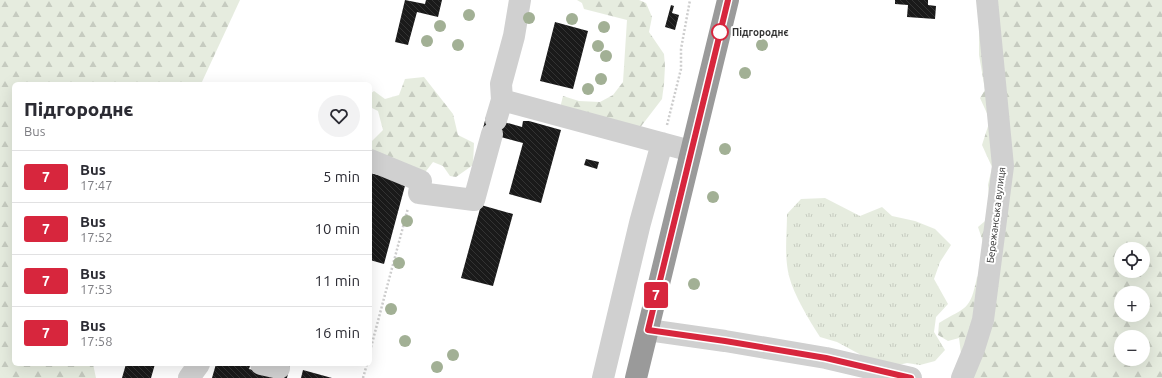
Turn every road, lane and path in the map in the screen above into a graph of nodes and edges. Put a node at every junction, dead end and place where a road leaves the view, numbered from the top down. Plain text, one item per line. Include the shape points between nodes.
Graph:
1 (520, 0) edge
2 (690, 0) edge
3 (728, 0) edge
4 (987, 0) edge
5 (497, 118) junction
6 (662, 143) junction
7 (691, 151) junction
8 (372, 161) edge
9 (419, 193) junction
10 (648, 330) junction
11 (372, 344) edge
12 (198, 366) edge
13 (366, 366) edge
14 (189, 378) edge
15 (363, 378) edge
16 (603, 378) edge
17 (636, 378) edge
18 (911, 378) edge
19 (962, 378) edge

1 - 5 street via 514,36 501,84
2 - 6 path via 681,49 681,69
3 - 7 highway
4 - 19 street, Бережанська вулиця via 1003,166 983,320
5 - 6 street
5 - 9 street via 474,200
6 - 7 street
6 - 16 street
7 - 10 highway
8 - 9 street via 421,181
9 - 11 path via 409,206
10 - 17 highway
10 - 18 street via 826,358
12 - 14 street
13 - 15 path

